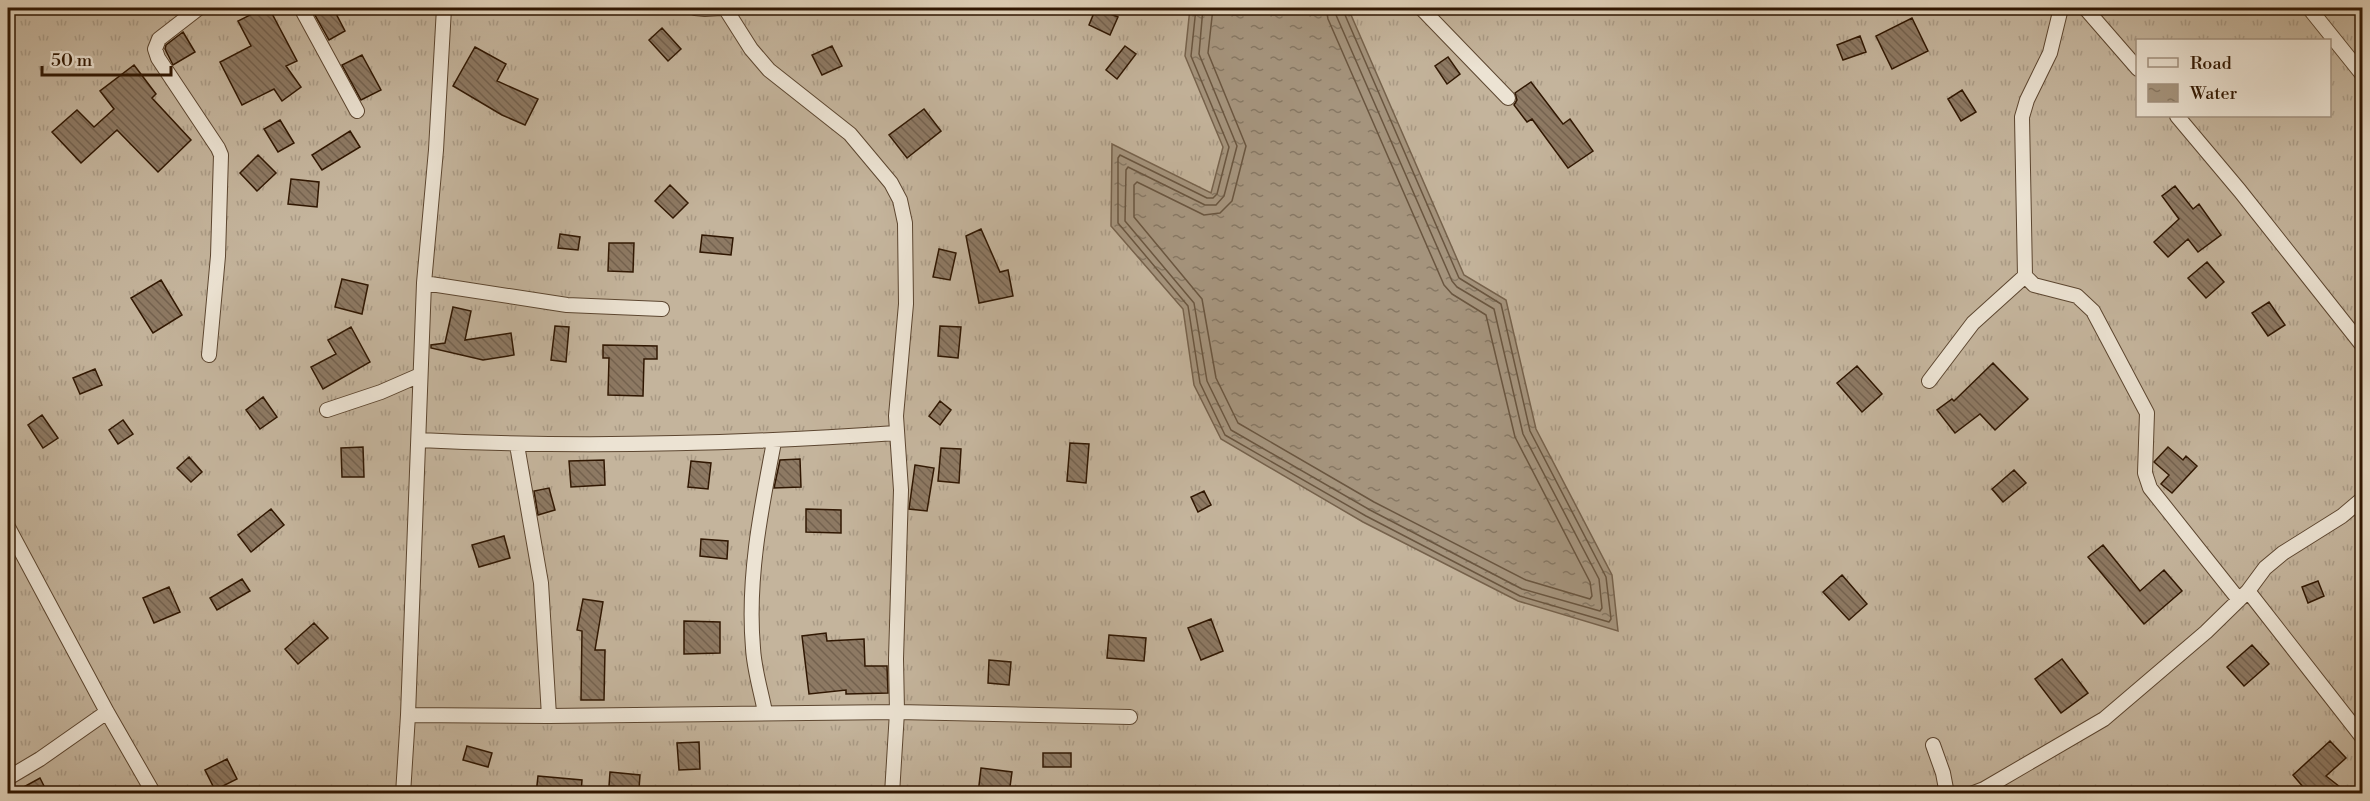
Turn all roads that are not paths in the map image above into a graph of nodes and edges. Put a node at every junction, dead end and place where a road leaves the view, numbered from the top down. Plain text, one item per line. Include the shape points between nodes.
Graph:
1 (199, 8) edge
2 (301, 8) edge
3 (444, 8) edge
4 (695, 8) edge
5 (723, 8) edge
6 (1421, 8) edge
7 (2061, 8) edge
8 (2085, 8) edge
9 (2309, 8) edge
10 (2136, 67) edge
11 (2362, 74) edge
12 (1508, 98) dead end
13 (357, 111) dead end
14 (2178, 117) edge
15 (2025, 276) junction
16 (424, 284) junction
17 (662, 309) dead end
18 (2362, 345) edge
19 (209, 356) dead end
20 (420, 375) junction
21 (1929, 381) dead end
22 (327, 410) dead end
23 (896, 433) junction
24 (419, 440) junction
25 (774, 442) junction
26 (517, 445) junction
27 (2362, 499) edge
28 (8, 527) edge
29 (2243, 596) junction
30 (107, 712) junction
31 (765, 712) junction
32 (897, 712) junction
33 (408, 715) junction
34 (549, 716) junction
35 (1130, 717) dead end
36 (2362, 737) edge
37 (1933, 745) dead end
38 (8, 778) edge
39 (154, 794) edge
40 (403, 794) edge
41 (892, 794) edge
42 (1947, 794) edge
43 (1971, 794) edge

1 - 19 street via 159,39 156,49 221,155 218,256
2 - 13 street
3 - 16 street
4 - 5 street
5 - 23 street via 769,70 850,135 891,183 900,200 906,223 906,304
6 - 12 street
7 - 15 street via 2050,53 2022,117
8 - 10 street
9 - 11 street
14 - 18 street
15 - 21 street via 1973,323
15 - 29 street via 2034,285 2077,296 2093,311 2147,413 2145,473 2150,488
16 - 17 street via 567,305
16 - 20 street
20 - 22 street
20 - 24 street
23 - 25 street
23 - 32 street via 901,490
24 - 26 street
24 - 33 street
25 - 26 street
25 - 31 street via 762,501 752,591 753,649
26 - 34 street via 541,583
27 - 29 street via 2265,567
28 - 30 street
29 - 36 street
29 - 43 street via 2206,633 2104,719
30 - 38 street
30 - 39 street
31 - 32 street
31 - 34 street
32 - 35 street
32 - 41 street
33 - 34 street
33 - 40 street
37 - 42 street

